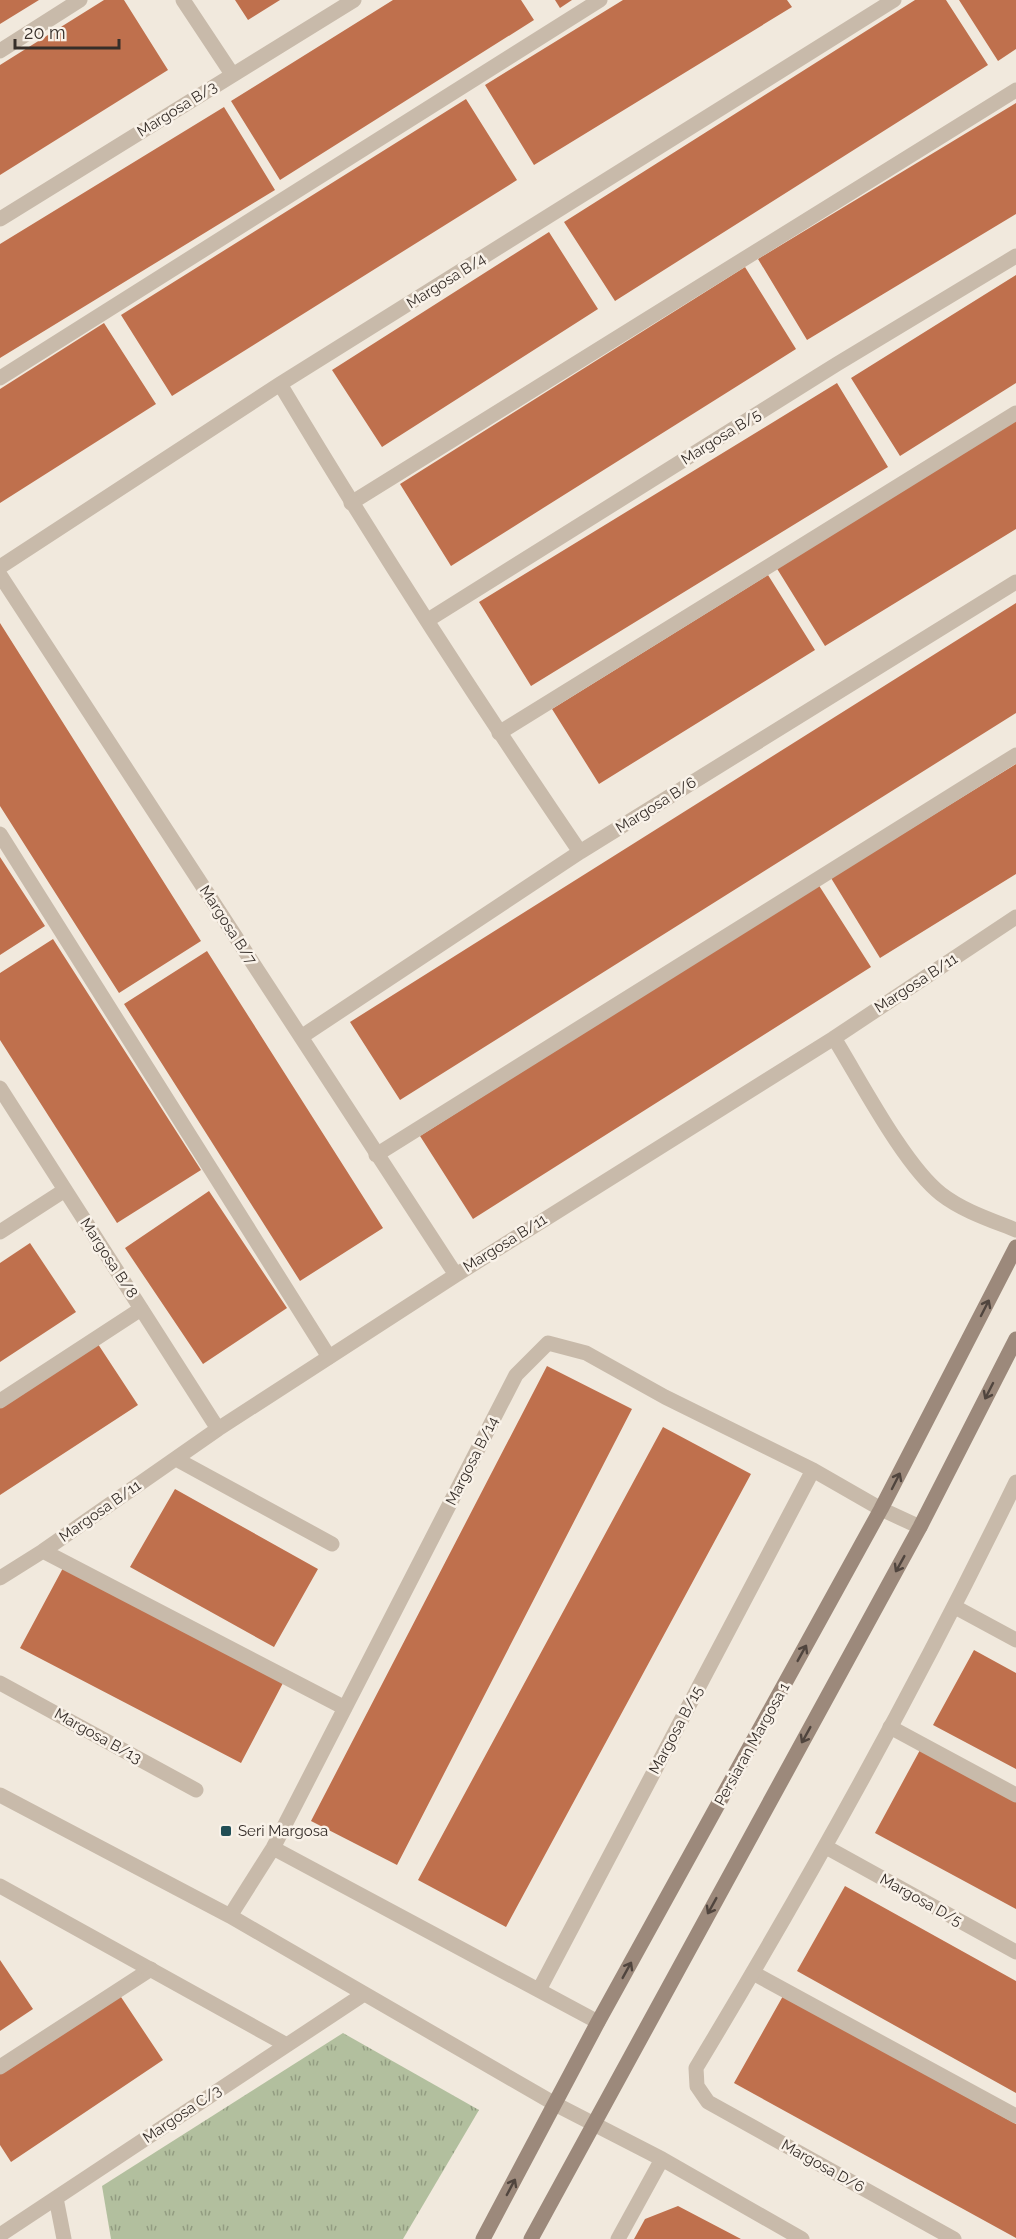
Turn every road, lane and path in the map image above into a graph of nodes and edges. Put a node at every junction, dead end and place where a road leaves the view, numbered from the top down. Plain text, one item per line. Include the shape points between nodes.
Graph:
1 (80, 0) edge
2 (183, 0) edge
3 (354, 0) edge
4 (600, 0) edge
5 (894, 0) edge
6 (869, 6) edge
7 (0, 51) edge
8 (232, 74) junction
9 (1016, 90) edge
10 (0, 219) edge
11 (1016, 256) edge
12 (0, 378) edge
13 (280, 384) junction
14 (1016, 413) edge
15 (351, 503) junction
16 (0, 567) edge
17 (0, 575) edge
18 (1016, 582) edge
19 (428, 620) junction
20 (499, 733) junction
21 (1016, 754) edge
22 (0, 834) edge
23 (580, 852) junction
24 (1016, 918) edge
25 (301, 1037) junction
26 (834, 1038) junction
27 (0, 1088) edge
28 (376, 1155) junction
29 (65, 1190) junction
30 (1016, 1230) edge
31 (0, 1232) edge
32 (1016, 1247) edge
33 (456, 1275) junction
34 (141, 1309) junction
35 (1016, 1339) edge
36 (330, 1357) junction
37 (0, 1401) edge
38 (218, 1429) junction
39 (176, 1459) junction
40 (813, 1470) junction
41 (1016, 1482) edge
42 (881, 1509) junction
43 (920, 1527) junction
44 (332, 1544) dead end
45 (43, 1551) junction
46 (0, 1578) edge
47 (955, 1607) junction
48 (1016, 1640) edge
49 (0, 1683) edge
50 (345, 1708) junction
51 (890, 1727) junction
52 (196, 1790) dead end
53 (0, 1795) edge
54 (1016, 1795) edge
55 (826, 1847) junction
56 (273, 1848) junction
57 (2, 1889) edge
58 (230, 1916) junction
59 (1016, 1952) edge
60 (151, 1969) junction
61 (753, 1973) junction
62 (539, 1990) junction
63 (364, 1994) junction
64 (598, 2022) junction
65 (285, 2044) junction
66 (0, 2067) edge
67 (555, 2104) junction
68 (1016, 2116) edge
69 (593, 2123) junction
70 (662, 2159) junction
71 (56, 2198) junction
72 (0, 2235) edge
73 (796, 2238) edge
74 (64, 2239) edge
75 (483, 2239) edge
76 (531, 2239) edge
77 (618, 2239) edge
78 (954, 2239) edge

1 - 7 street
2 - 8 street
3 - 8 street, Margosa B/3
4 - 12 street
5 - 6 street, Margosa B/4
6 - 13 street, Margosa B/4
8 - 10 street, Margosa B/3
9 - 15 street
11 - 19 street, Margosa B/5
13 - 15 street
13 - 16 street, Margosa B/4
14 - 20 street
15 - 19 street
17 - 25 street, Margosa B/7
18 - 23 street, Margosa B/6
19 - 20 street
20 - 23 street
21 - 28 street
22 - 36 street
23 - 25 street, Margosa B/6
24 - 26 street, Margosa B/11
25 - 28 street, Margosa B/7
26 - 30 street via 912,1160 941,1194
26 - 33 street, Margosa B/11
27 - 29 street, Margosa B/8
28 - 33 street, Margosa B/7
29 - 31 street
29 - 34 street, Margosa B/8
42 -> 32 street, Persiaran Margosa 1
33 - 36 street, Margosa B/11
34 - 37 street
34 - 38 street, Margosa B/8
35 -> 43 street
36 - 38 street, Margosa B/11
38 - 39 street, Margosa B/11
39 - 44 street
39 - 45 street, Margosa B/11
40 - 42 street, Margosa B/14
40 - 50 street, Margosa B/14 via 664,1397 585,1353 548,1343 516,1375
40 - 62 street, Margosa B/15
41 - 47 street
42 - 43 street, Margosa B/14
64 -> 42 street, Persiaran Margosa 1
43 -> 69 street
45 - 46 street, Margosa B/11
45 - 50 street
47 - 48 street
47 - 51 street
49 - 52 street, Margosa B/13
50 - 56 street, Margosa B/14
51 - 54 street
51 - 55 street
53 - 58 street
55 - 59 street, Margosa D/5
55 - 61 street
56 - 58 street, Margosa B/14
56 - 62 street
57 - 60 street
58 - 63 street
60 - 65 street
60 - 66 street
61 - 68 street
61 - 78 street, Margosa D/6 via 696,2068 698,2086 708,2102
62 - 64 street
63 - 65 street, Margosa C/3
63 - 67 street
64 - 67 street, Persiaran Margosa 1
65 - 71 street, Margosa C/3
67 - 69 street
75 -> 67 street, Persiaran Margosa 1
69 - 70 street
69 - 76 street
70 - 73 street
70 - 77 street
71 - 72 street, Margosa C/3
71 - 74 street

